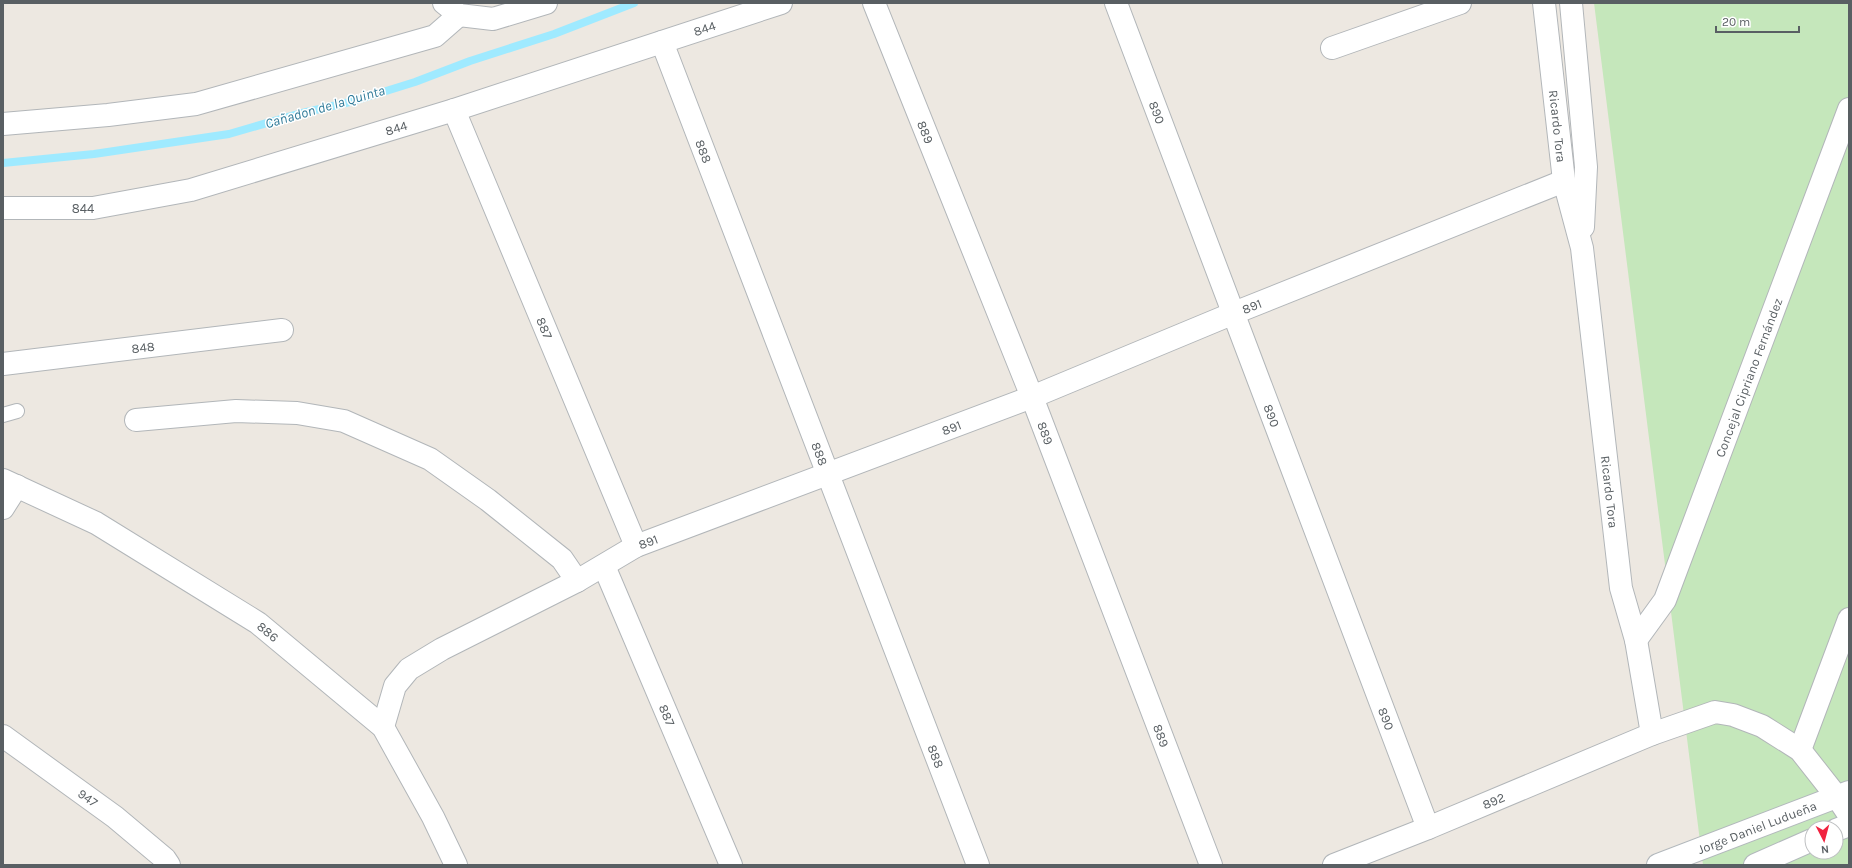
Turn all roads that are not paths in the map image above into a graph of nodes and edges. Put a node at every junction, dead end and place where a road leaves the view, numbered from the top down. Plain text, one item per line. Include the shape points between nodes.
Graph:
1 (546, 3) edge
2 (781, 3) edge
3 (874, 3) edge
4 (1116, 3) edge
5 (1460, 3) edge
6 (1544, 3) edge
7 (1571, 3) edge
8 (451, 9) edge
9 (662, 42) junction
10 (1332, 48) dead end
11 (1849, 109) edge
12 (454, 110) junction
13 (3, 124) edge
14 (1564, 181) junction
15 (3, 208) edge
16 (1582, 248) junction
17 (1234, 313) junction
18 (282, 330) dead end
19 (3, 364) edge
20 (1032, 397) junction
21 (17, 411) dead end
22 (3, 415) edge
23 (136, 420) dead end
24 (827, 473) junction
25 (10, 483) edge
26 (3, 508) edge
27 (636, 546) junction
28 (604, 566) junction
29 (577, 582) junction
30 (1849, 619) edge
31 (1636, 640) junction
32 (383, 727) junction
33 (1652, 734) junction
34 (3, 736) edge
35 (1800, 750) junction
36 (1845, 801) edge
37 (1428, 828) junction
38 (1804, 844) edge
39 (1663, 864) edge
40 (169, 865) edge
41 (456, 865) edge
42 (731, 865) edge
43 (978, 865) edge
44 (1211, 865) edge
45 (1334, 865) edge
46 (1755, 865) edge

1 - 8 street via 493,19
2 - 9 street, 844
3 - 20 street, 889
4 - 17 street, 890
5 - 10 street
6 - 14 street, Ricardo Tora
7 - 16 street, Ricardo Tora via 1586,166
8 - 13 street via 435,36 196,104
9 - 12 street, 844
9 - 24 street, 888
11 - 31 street, Concejal Cipriano Fernández via 1665,600
12 - 15 street, 844 via 191,190 93,208
12 - 27 street, 887
14 - 16 street, Ricardo Tora
14 - 17 street, 891
16 - 31 street, Ricardo Tora via 1621,588
17 - 20 street, 891
17 - 37 street, 890
18 - 19 street, 848
20 - 24 street, 891
20 - 44 street, 889
21 - 22 lane
23 - 29 street via 236,411 297,414 344,421 430,459 488,500 562,559
24 - 27 street, 891
24 - 43 street, 888
25 - 26 street
25 - 32 street, 886 via 96,523 258,623
27 - 28 street, 891
28 - 29 street, 891
28 - 42 street, 887
29 - 32 street, 891 via 442,649 409,669 395,686
30 - 35 street
31 - 33 street, Ricardo Tora
32 - 41 street, 886 via 433,817
33 - 35 street, 892 via 1715,712 1733,715 1762,726
33 - 37 street, 892
34 - 40 street, 947 via 115,817
35 - 36 street, 892
36 - 39 street, Jorge Daniel Ludueña
37 - 45 street, 892
38 - 46 street

